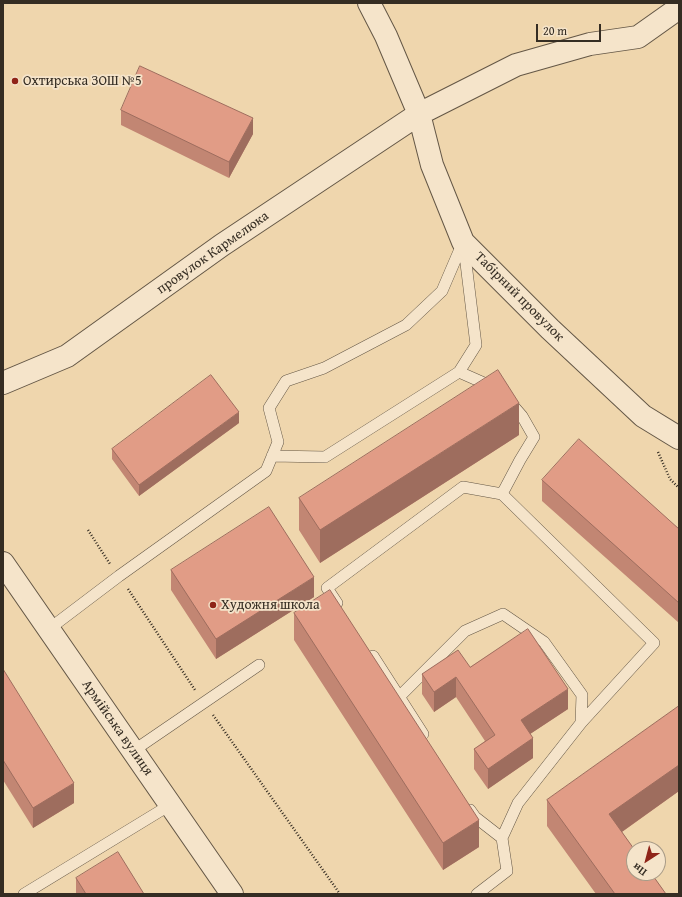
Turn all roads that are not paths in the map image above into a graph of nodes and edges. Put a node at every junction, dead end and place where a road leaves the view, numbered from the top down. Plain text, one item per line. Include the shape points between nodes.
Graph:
1 (369, 3) edge
2 (679, 8) edge
3 (419, 114) junction
4 (464, 242) junction
5 (459, 372) junction
6 (3, 384) edge
7 (679, 438) edge
8 (272, 456) junction
9 (502, 494) junction
10 (3, 563) edge
11 (344, 614) edge
12 (48, 629) junction
13 (366, 646) edge
14 (259, 665) dead end
15 (400, 696) junction
16 (581, 723) junction
17 (429, 744) edge
18 (133, 751) junction
19 (466, 804) edge
20 (170, 805) junction
21 (502, 838) junction
22 (24, 894) edge
23 (232, 894) edge
24 (477, 894) edge

1 - 3 street, Табірний провулок
2 - 3 street, провулок Кармелюка via 638,37 590,44 516,65
3 - 4 street, Табірний провулок via 432,165
3 - 6 street, провулок Кармелюка via 222,245 67,356
4 - 5 lane via 476,345
4 - 7 street, Табірний провулок via 550,329 643,416
4 - 8 lane via 442,291 406,325 324,368 286,381 269,408 278,442
5 - 8 lane via 326,457
5 - 9 lane via 498,389 522,416 534,437
8 - 12 lane via 266,471
9 - 11 lane via 463,487 327,588
9 - 16 lane via 654,643
10 - 12 street, Армійська вулиця
12 - 18 street, Армійська вулиця
13 - 15 lane
14 - 18 lane
15 - 16 lane via 465,631 503,614 544,642 565,671 582,695
15 - 17 lane
16 - 21 lane via 518,803
18 - 20 street, Армійська вулиця
19 - 21 lane via 475,818
20 - 22 lane
20 - 23 street, Армійська вулиця
21 - 24 lane via 507,871

